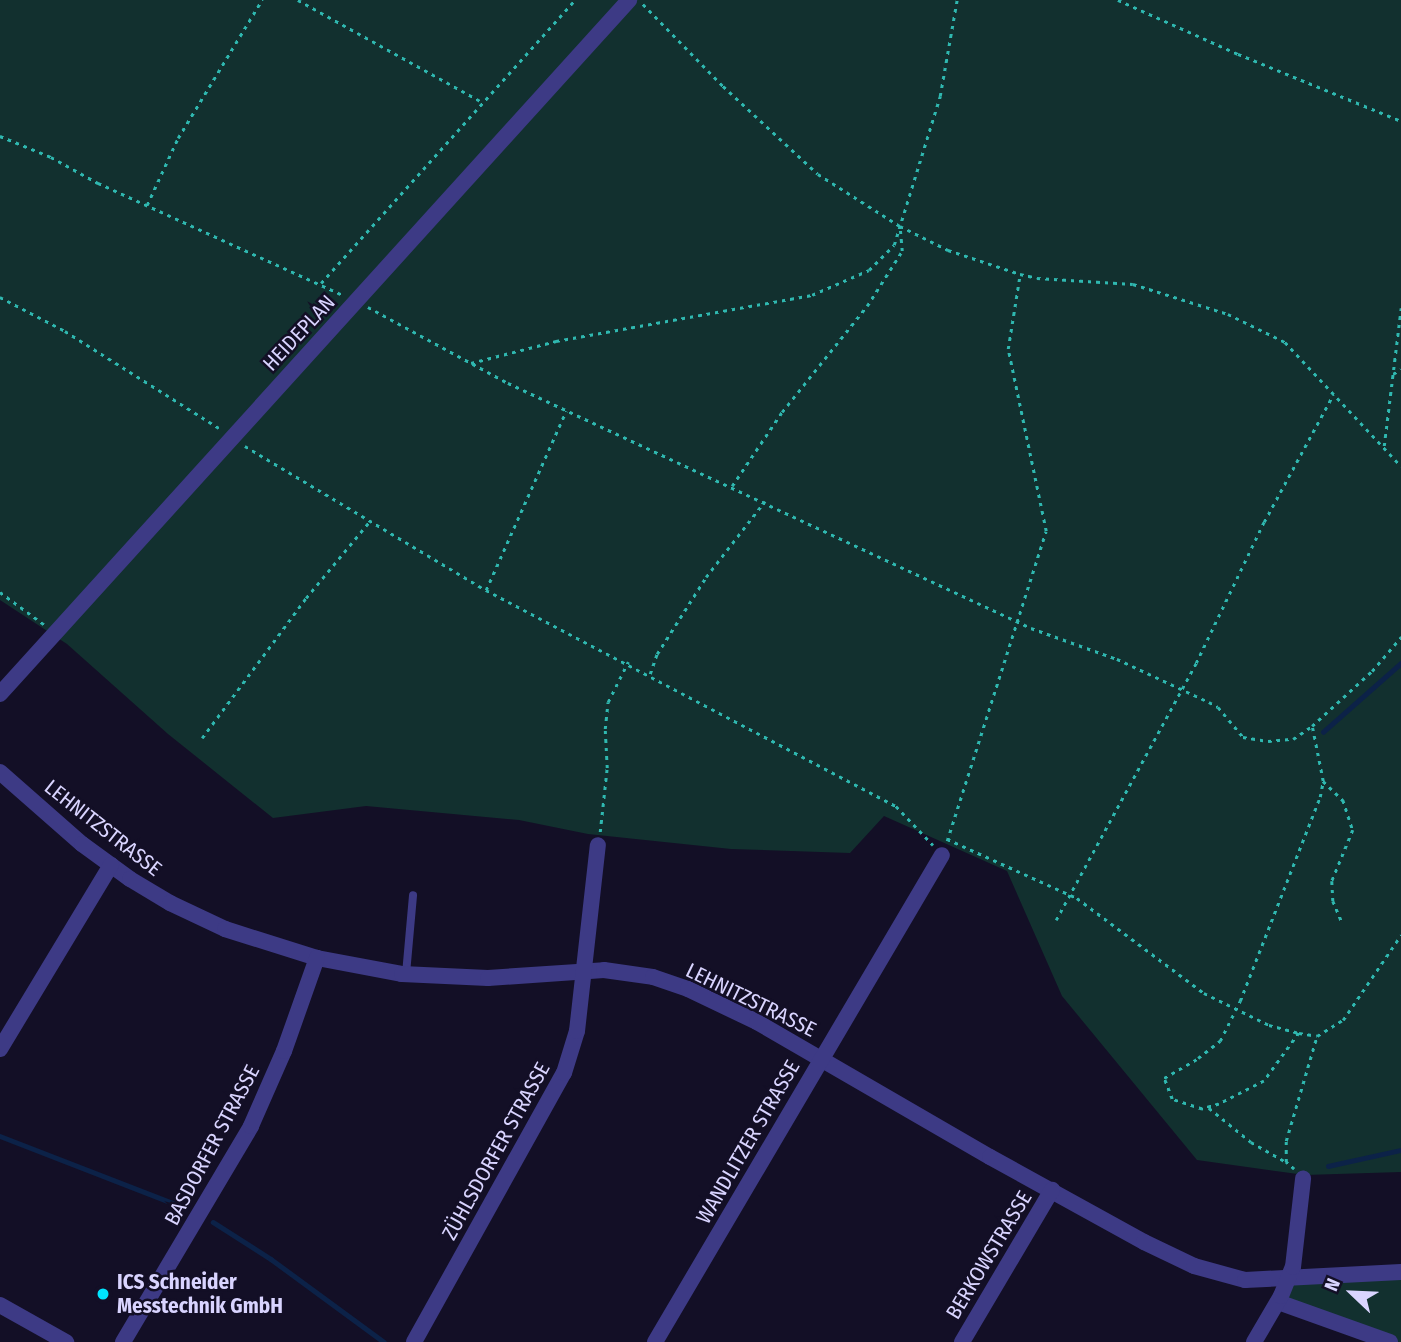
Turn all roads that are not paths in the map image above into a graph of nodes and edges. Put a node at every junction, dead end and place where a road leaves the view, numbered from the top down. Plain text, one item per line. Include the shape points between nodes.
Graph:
1 (629, 0) edge
2 (0, 694) edge
3 (0, 772) edge
4 (598, 845) road end
5 (945, 847) road end
6 (111, 865) junction
7 (413, 895) dead end
8 (317, 958) junction
9 (585, 970) junction
10 (406, 974) junction
11 (0, 1049) edge
12 (821, 1058) junction
13 (1303, 1179) road end
14 (1052, 1190) junction
15 (1401, 1272) edge
16 (1289, 1278) junction
17 (1278, 1302) junction
18 (0, 1305) edge
19 (66, 1342) edge
20 (123, 1342) edge
21 (414, 1342) edge
22 (655, 1342) edge
23 (962, 1342) edge
24 (1254, 1342) edge
25 (1390, 1342) edge

1 - 2 street, HEIDEPLAN
3 - 6 street, LEHNITZSTRASSE
4 - 9 street, ZÜHLSDORFER STRASSE
5 - 12 street, WANDLITZER STRASSE
6 - 8 street, LEHNITZSTRASSE via 200,918
6 - 11 street
7 - 10 lane
8 - 10 street, LEHNITZSTRASSE
8 - 20 street, BASDORFER STRASSE via 251,1126
9 - 10 street, LEHNITZSTRASSE via 488,978
9 - 12 street, LEHNITZSTRASSE via 637,972 688,989
9 - 21 street, ZÜHLSDORFER STRASSE via 577,1031 564,1073
12 - 14 street, LEHNITZSTRASSE
12 - 22 street, WANDLITZER STRASSE
13 - 16 street via 1297,1254
14 - 16 street, LEHNITZSTRASSE via 1194,1266 1245,1280
14 - 23 street, BERKOWSTRASSE
15 - 16 street, LEHNITZSTRASSE
16 - 17 street
17 - 24 street
17 - 25 street
18 - 19 street

